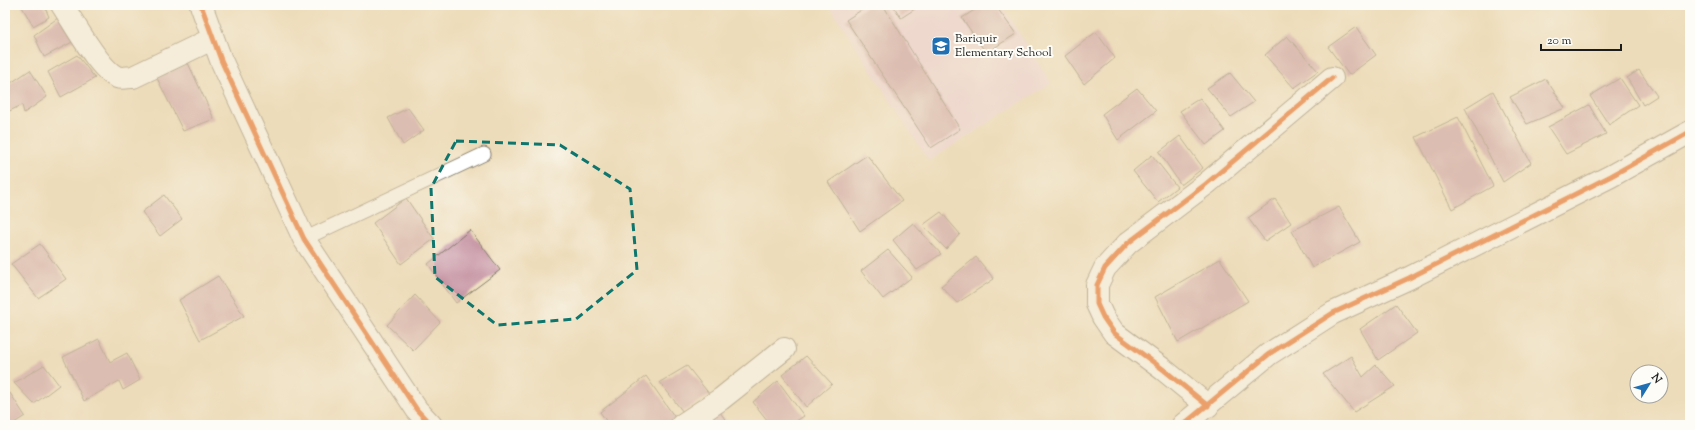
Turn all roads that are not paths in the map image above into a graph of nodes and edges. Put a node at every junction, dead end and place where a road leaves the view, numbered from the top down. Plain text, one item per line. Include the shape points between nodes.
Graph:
1 (62, 5) edge
2 (201, 5) edge
3 (212, 39) junction
4 (1332, 78) dead end
5 (1690, 132) edge
6 (484, 154) dead end
7 (304, 239) junction
8 (784, 350) dead end
9 (1208, 406) junction
10 (431, 425) edge
11 (682, 425) edge
12 (1183, 425) edge

1 - 3 street via 99,61 110,74 119,78 139,74
2 - 3 street
3 - 7 street
4 - 9 street via 1206,184 1128,243 1105,268 1097,285 1097,304 1114,333
5 - 9 street via 1611,176 1409,278 1333,313 1269,354
6 - 7 lane
7 - 10 street via 417,410
8 - 11 street via 721,399
9 - 12 street

